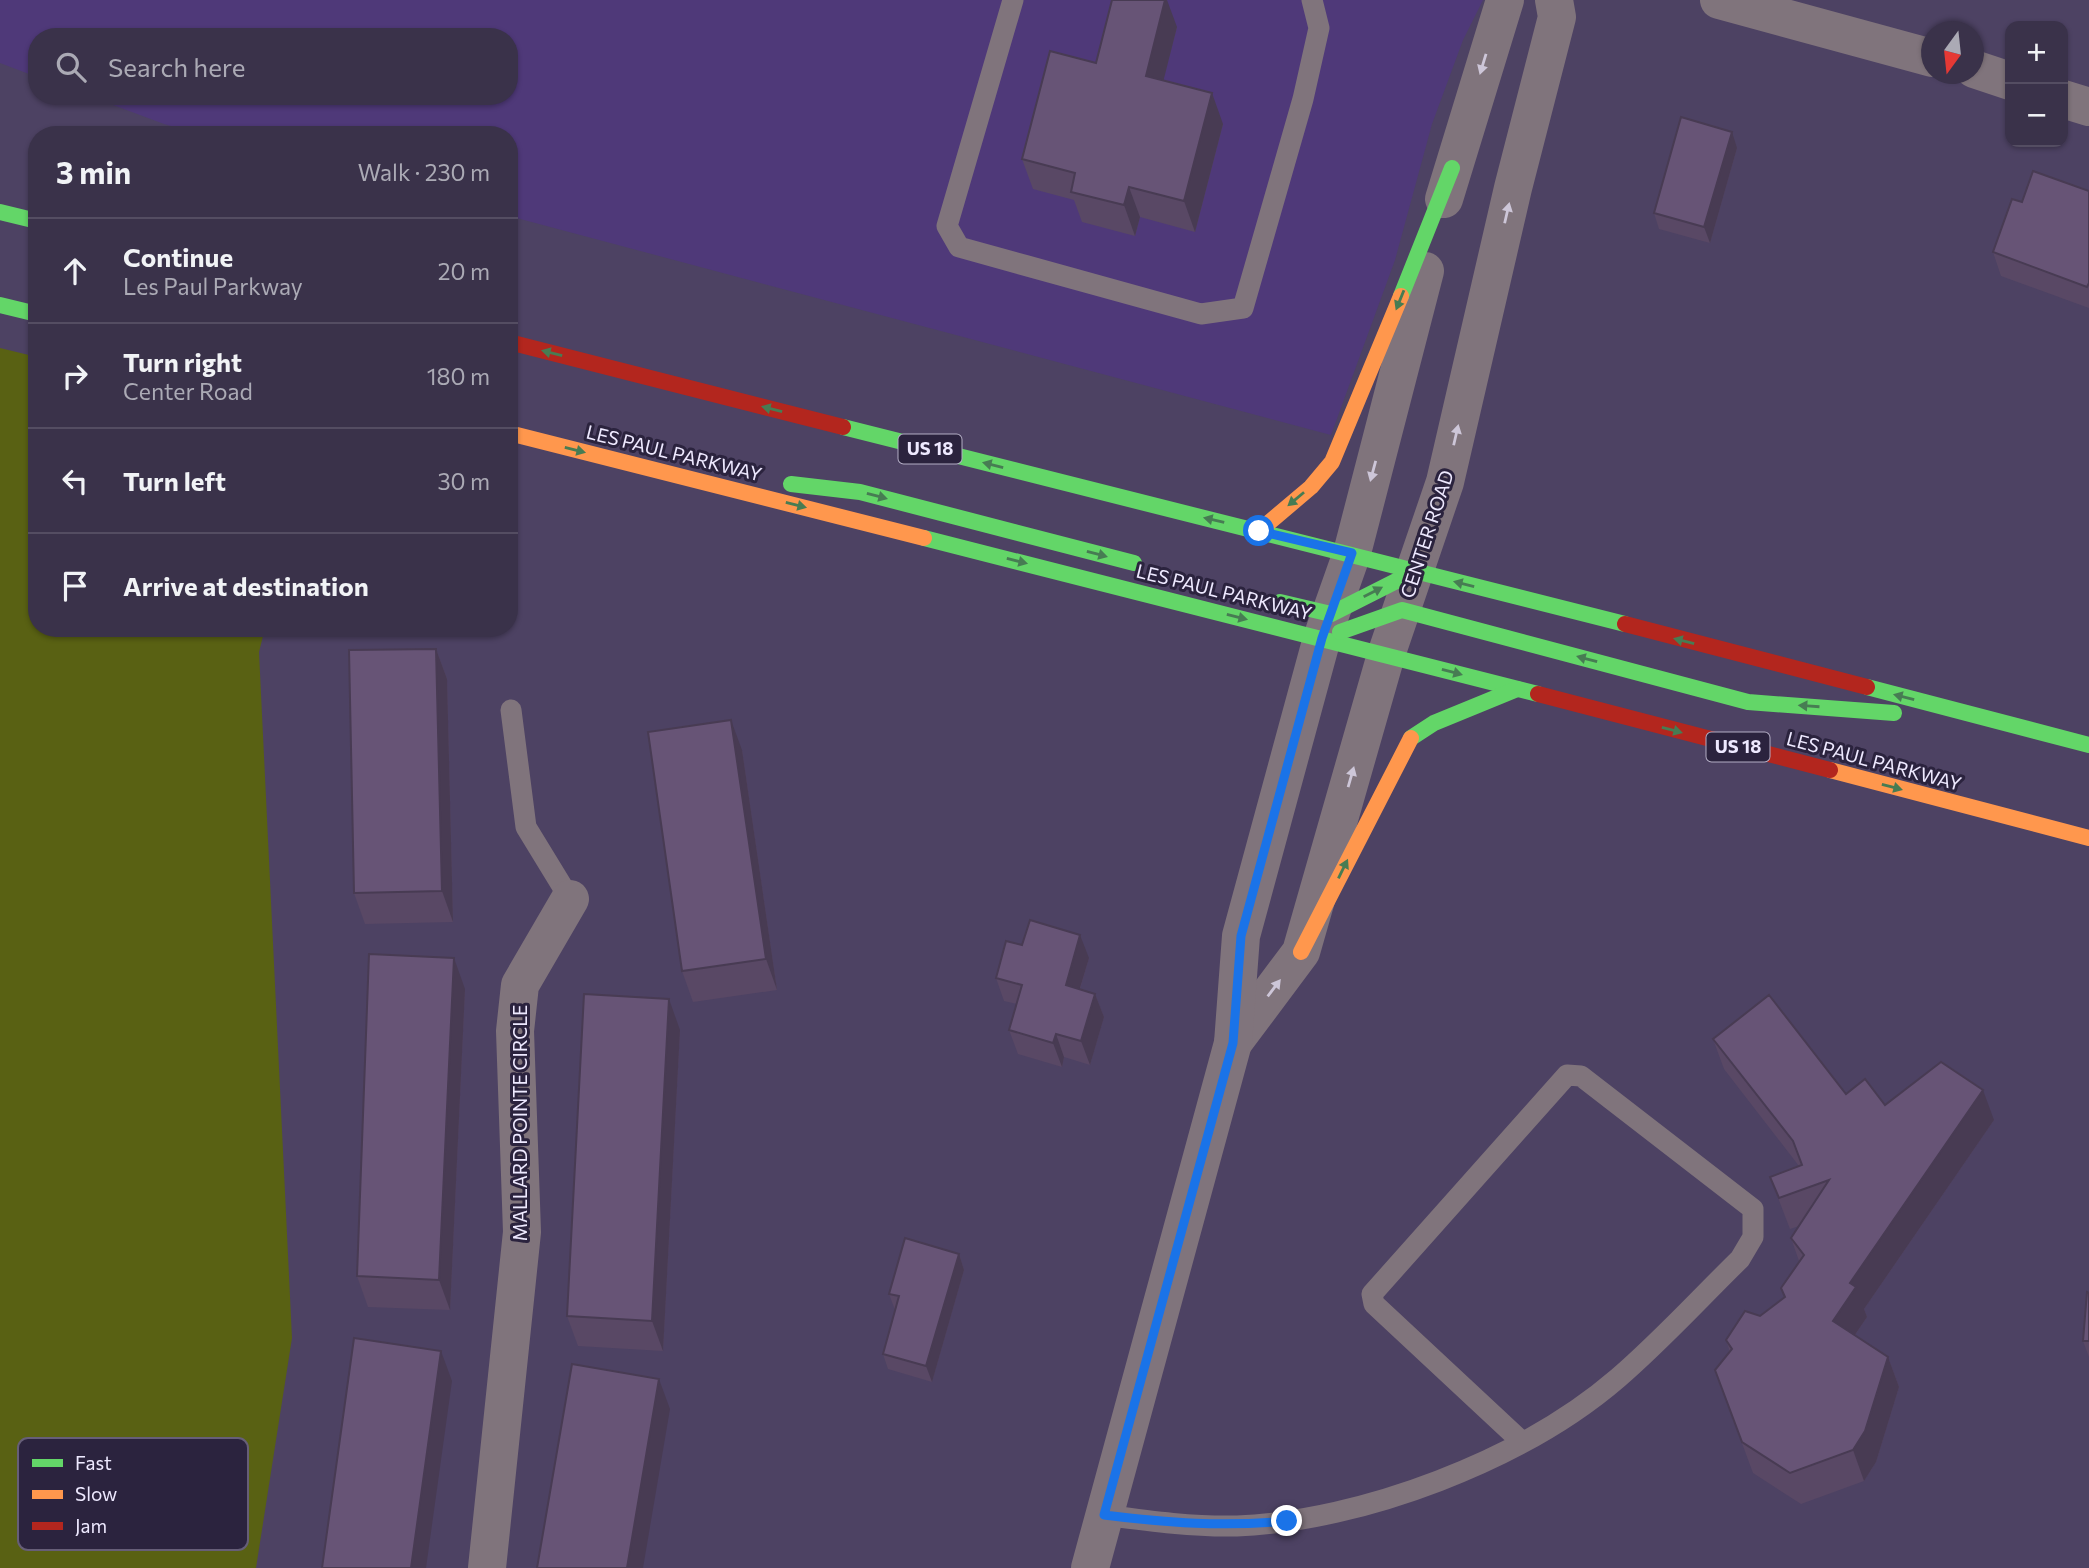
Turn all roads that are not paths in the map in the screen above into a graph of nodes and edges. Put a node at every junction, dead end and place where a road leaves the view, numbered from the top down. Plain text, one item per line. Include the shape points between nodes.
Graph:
1 (1013, 0) edge
2 (1312, 0) edge
3 (1505, 0) edge
4 (1554, 0) edge
5 (1719, 0) edge
6 (1921, 55) edge
7 (1984, 73) edge
8 (2005, 79) edge
9 (2068, 101) edge
10 (2089, 107) edge
11 (1452, 168) junction
12 (0, 212) edge
13 (28, 219) edge
14 (0, 305) edge
15 (28, 312) edge
16 (518, 344) edge
17 (518, 435) edge
18 (639, 466) junction
19 (1259, 531) junction
20 (1352, 553) junction
21 (1154, 569) dead end
22 (1416, 571) junction
23 (1261, 597) dead end
24 (1402, 610) junction
25 (1326, 626) junction
26 (1386, 655) junction
27 (1517, 689) junction
28 (511, 710) dead end
29 (1999, 721) junction
30 (2089, 744) edge
31 (2089, 838) edge
32 (570, 899) joint
33 (1301, 952) junction
34 (1233, 1043) junction
35 (1522, 1442) junction
36 (1104, 1515) junction
37 (488, 1568) edge
38 (1090, 1568) edge

1 - 2 lane via 947,226 959,247 1201,314 1243,308 1319,28
3 -> 11 street, CENTER ROAD
22 -> 4 street, CENTER ROAD via 1445,482 1557,17
5 - 6 street
7 - 8 street
9 - 10 street
11 -> 19 main road via 1332,461 1311,487
11 -> 20 street, CENTER ROAD
12 - 13 main road
14 - 15 main road
19 -> 16 main road, US 18
17 -> 18 main road, LES PAUL PARKWAY / US 18
18 -> 21 main road via 860,492
18 -> 25 main road, LES PAUL PARKWAY / US 18
19 - 20 main road, US 18
20 - 22 main road, US 18
20 - 25 street, CENTER ROAD
22 - 24 street, CENTER ROAD
25 -> 22 main road
29 -> 22 main road, US 18
23 - 25 main road
24 - 25 main road
24 - 26 street, CENTER ROAD
29 -> 24 main road via 1748,702
25 - 26 main road, LES PAUL PARKWAY / US 18
25 - 34 street, CENTER ROAD via 1241,936
26 -> 27 main road, LES PAUL PARKWAY / US 18
33 -> 26 street, CENTER ROAD
27 -> 31 main road, LES PAUL PARKWAY / US 18
33 -> 27 main road via 1407,740 1434,723
28 - 32 lane via 526,827
29 - 30 main road, US 18
32 - 37 street, MALLARD POINTE CIRCLE via 520,985 515,1031 522,1232
34 -> 33 street, CENTER ROAD
34 - 36 street, CENTER ROAD
35 - 35 lane via 1539,1435 1618,1378 1740,1258 1753,1237 1753,1209 1581,1076 1567,1075 1372,1294 1374,1304
35 - 36 lane via 1457,1472 1351,1510 1237,1526 1181,1525
36 - 38 street, CENTER ROAD

